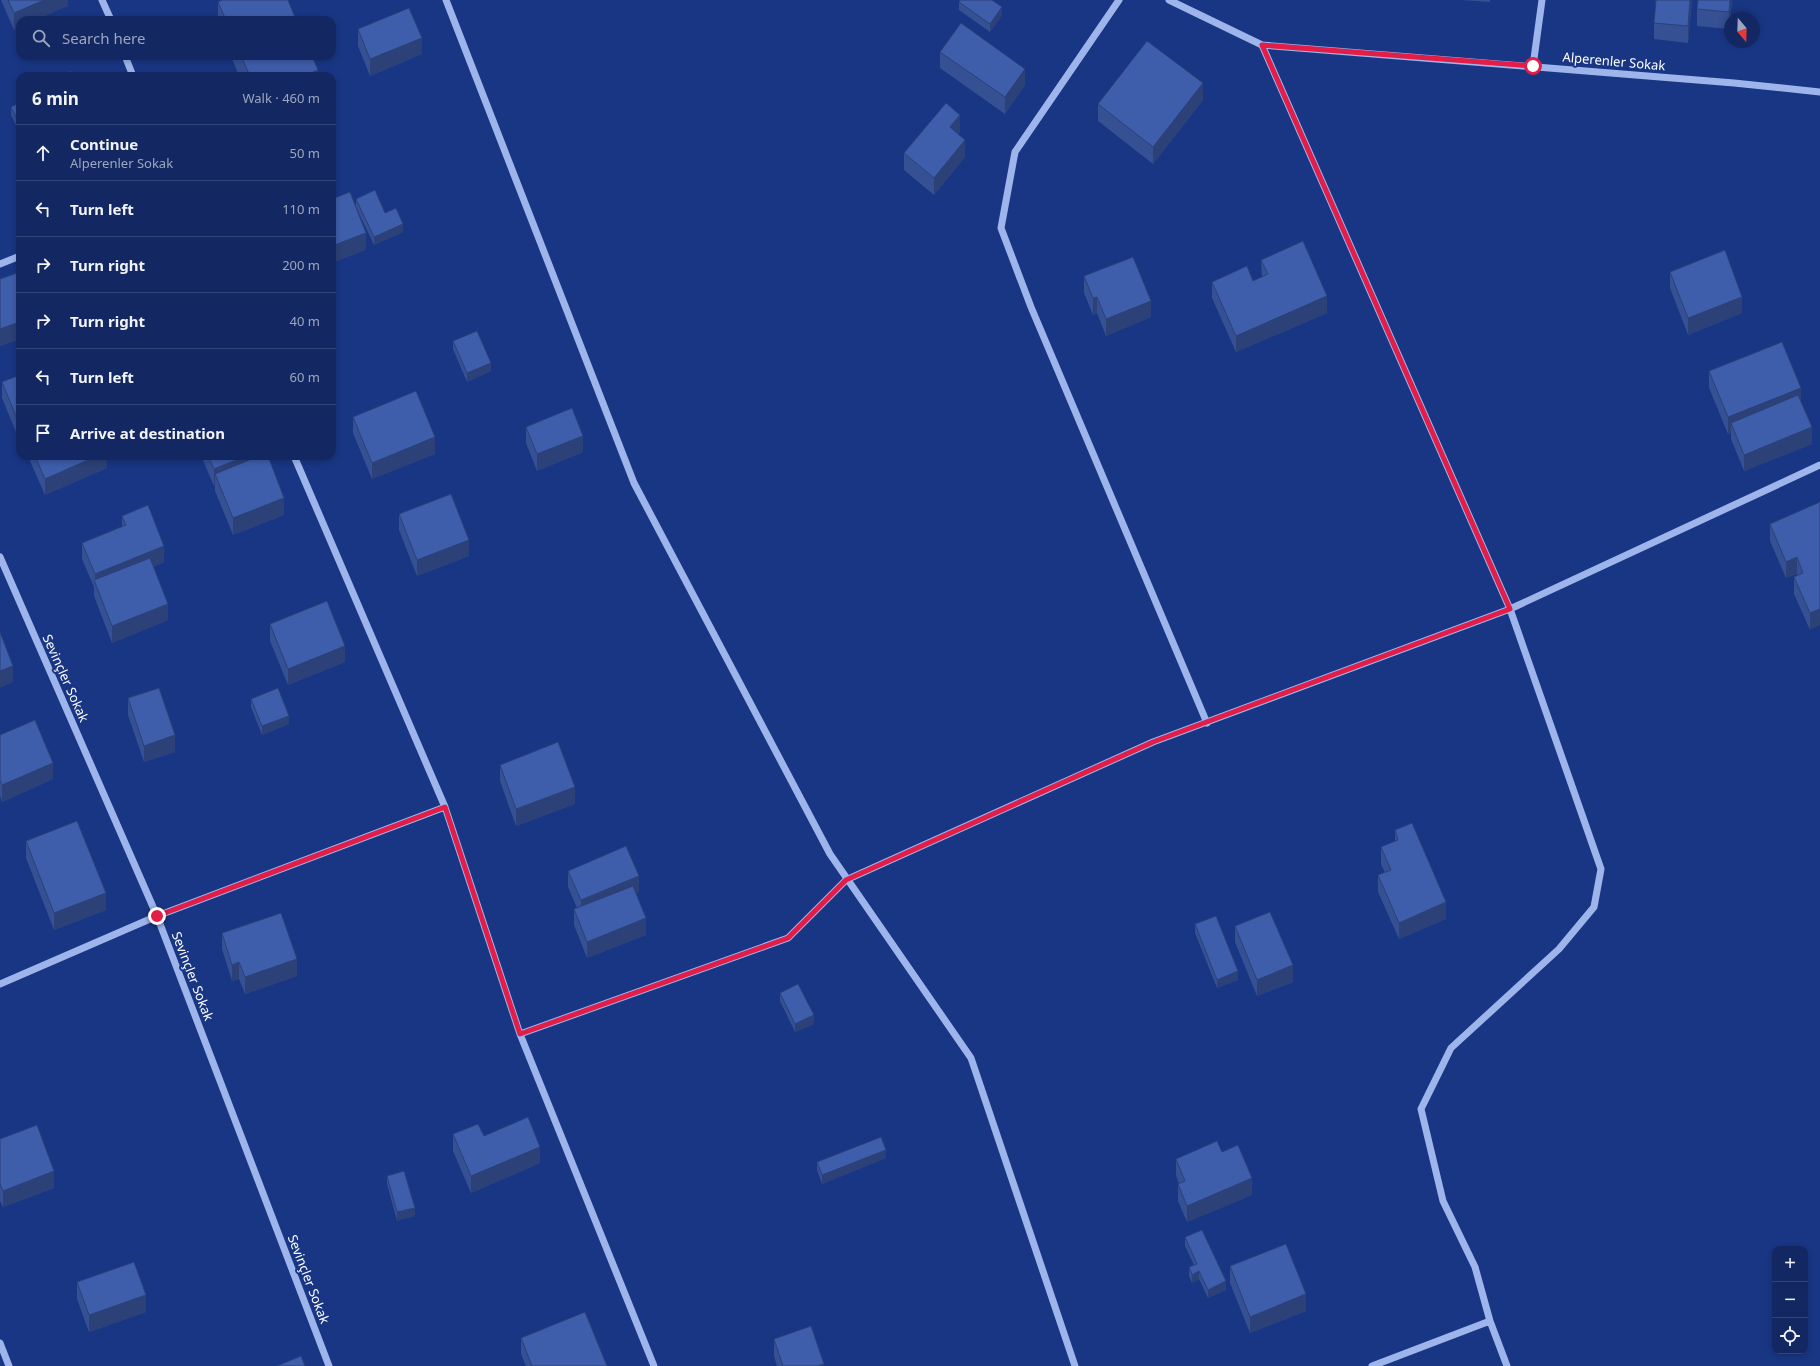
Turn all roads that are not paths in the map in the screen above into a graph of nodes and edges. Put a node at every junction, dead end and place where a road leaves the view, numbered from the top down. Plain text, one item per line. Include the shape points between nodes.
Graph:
1 (102, 0) edge
2 (446, 0) edge
3 (1119, 0) edge
4 (1169, 0) edge
5 (1542, 0) edge
6 (108, 16) edge
7 (1262, 45) junction
8 (127, 60) edge
9 (1533, 66) junction
10 (131, 72) edge
11 (1820, 92) edge
12 (16, 258) edge
13 (0, 264) edge
14 (296, 460) edge
15 (1820, 465) edge
16 (0, 557) edge
17 (1510, 609) junction
18 (1207, 723) junction
19 (445, 807) junction
20 (846, 880) junction
21 (157, 916) junction
22 (0, 984) edge
23 (520, 1034) junction
24 (1490, 1321) junction
25 (0, 1343) edge
26 (9, 1366) edge
27 (329, 1366) edge
28 (654, 1366) edge
29 (1074, 1366) edge
30 (1372, 1366) edge
31 (1507, 1366) edge

1 - 6 street
2 - 20 street via 634,483
3 - 18 street via 1015,152 1001,228 1031,307
4 - 7 street
5 - 9 street
7 - 9 street, Alperenler Sokak
7 - 17 street
8 - 10 street
9 - 11 street, Alperenler Sokak
12 - 13 street
14 - 19 street
15 - 17 street
16 - 21 street, Sevinçler Sokak
17 - 18 street
17 - 24 street via 1601,869 1594,907 1559,949 1451,1048 1421,1109 1443,1201 1475,1267
18 - 20 street via 1153,742
19 - 21 street
19 - 23 street
20 - 23 street via 788,938
20 - 29 street via 971,1058
21 - 22 street
21 - 27 street, Sevinçler Sokak
23 - 28 street
24 - 30 street
24 - 31 street
25 - 26 street

